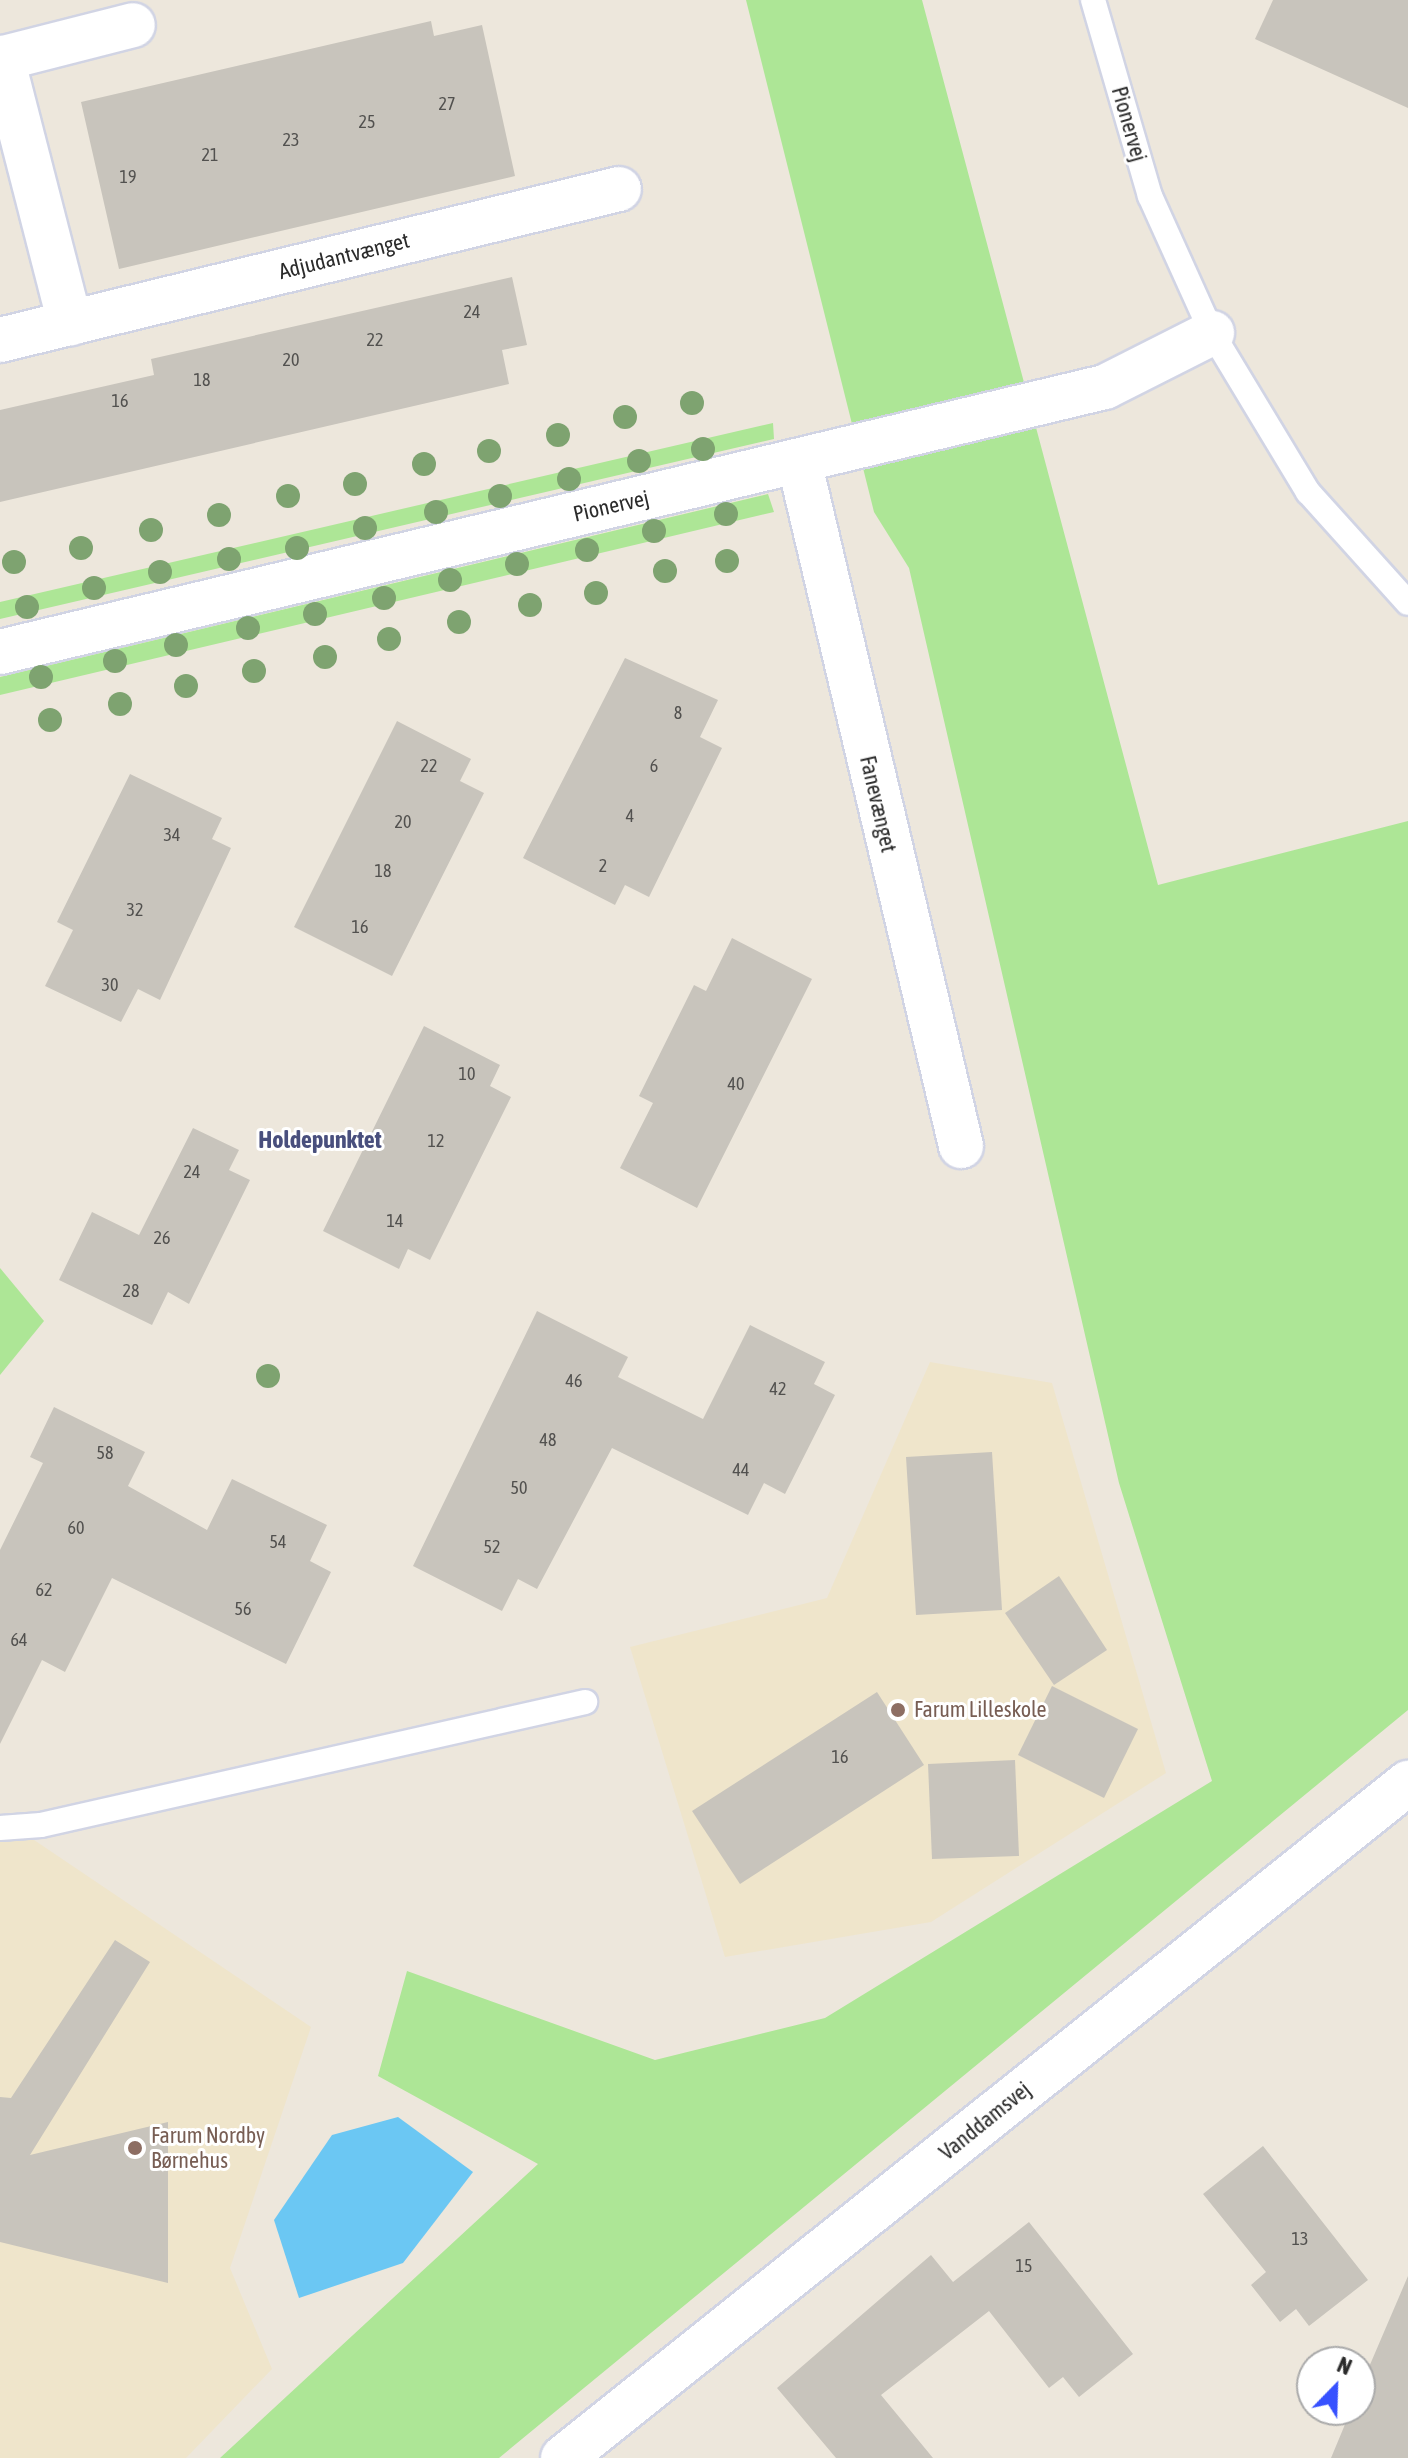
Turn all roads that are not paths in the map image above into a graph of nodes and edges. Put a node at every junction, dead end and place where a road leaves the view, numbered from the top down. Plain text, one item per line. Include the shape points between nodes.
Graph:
1 (1093, 0) edge
2 (133, 25) dead end
3 (1, 59) edge
4 (619, 189) dead end
5 (70, 323) junction
6 (1212, 333) junction
7 (0, 340) edge
8 (799, 461) junction
9 (1408, 603) edge
10 (0, 652) edge
11 (961, 1146) dead end
12 (585, 1702) dead end
13 (1408, 1783) edge
14 (0, 1828) edge
15 (563, 2458) edge

1 - 6 lane, Pionervej via 1150,196
2 - 3 street
3 - 5 street
4 - 5 street, Adjudantvænget
5 - 7 street, Adjudantvænget
6 - 8 street, Pionervej via 1105,387
6 - 9 lane, Pionervej via 1308,492
8 - 10 street, Pionervej
8 - 11 street, Fanevænget
12 - 14 lane via 41,1825
13 - 15 street, Vanddamsvej

